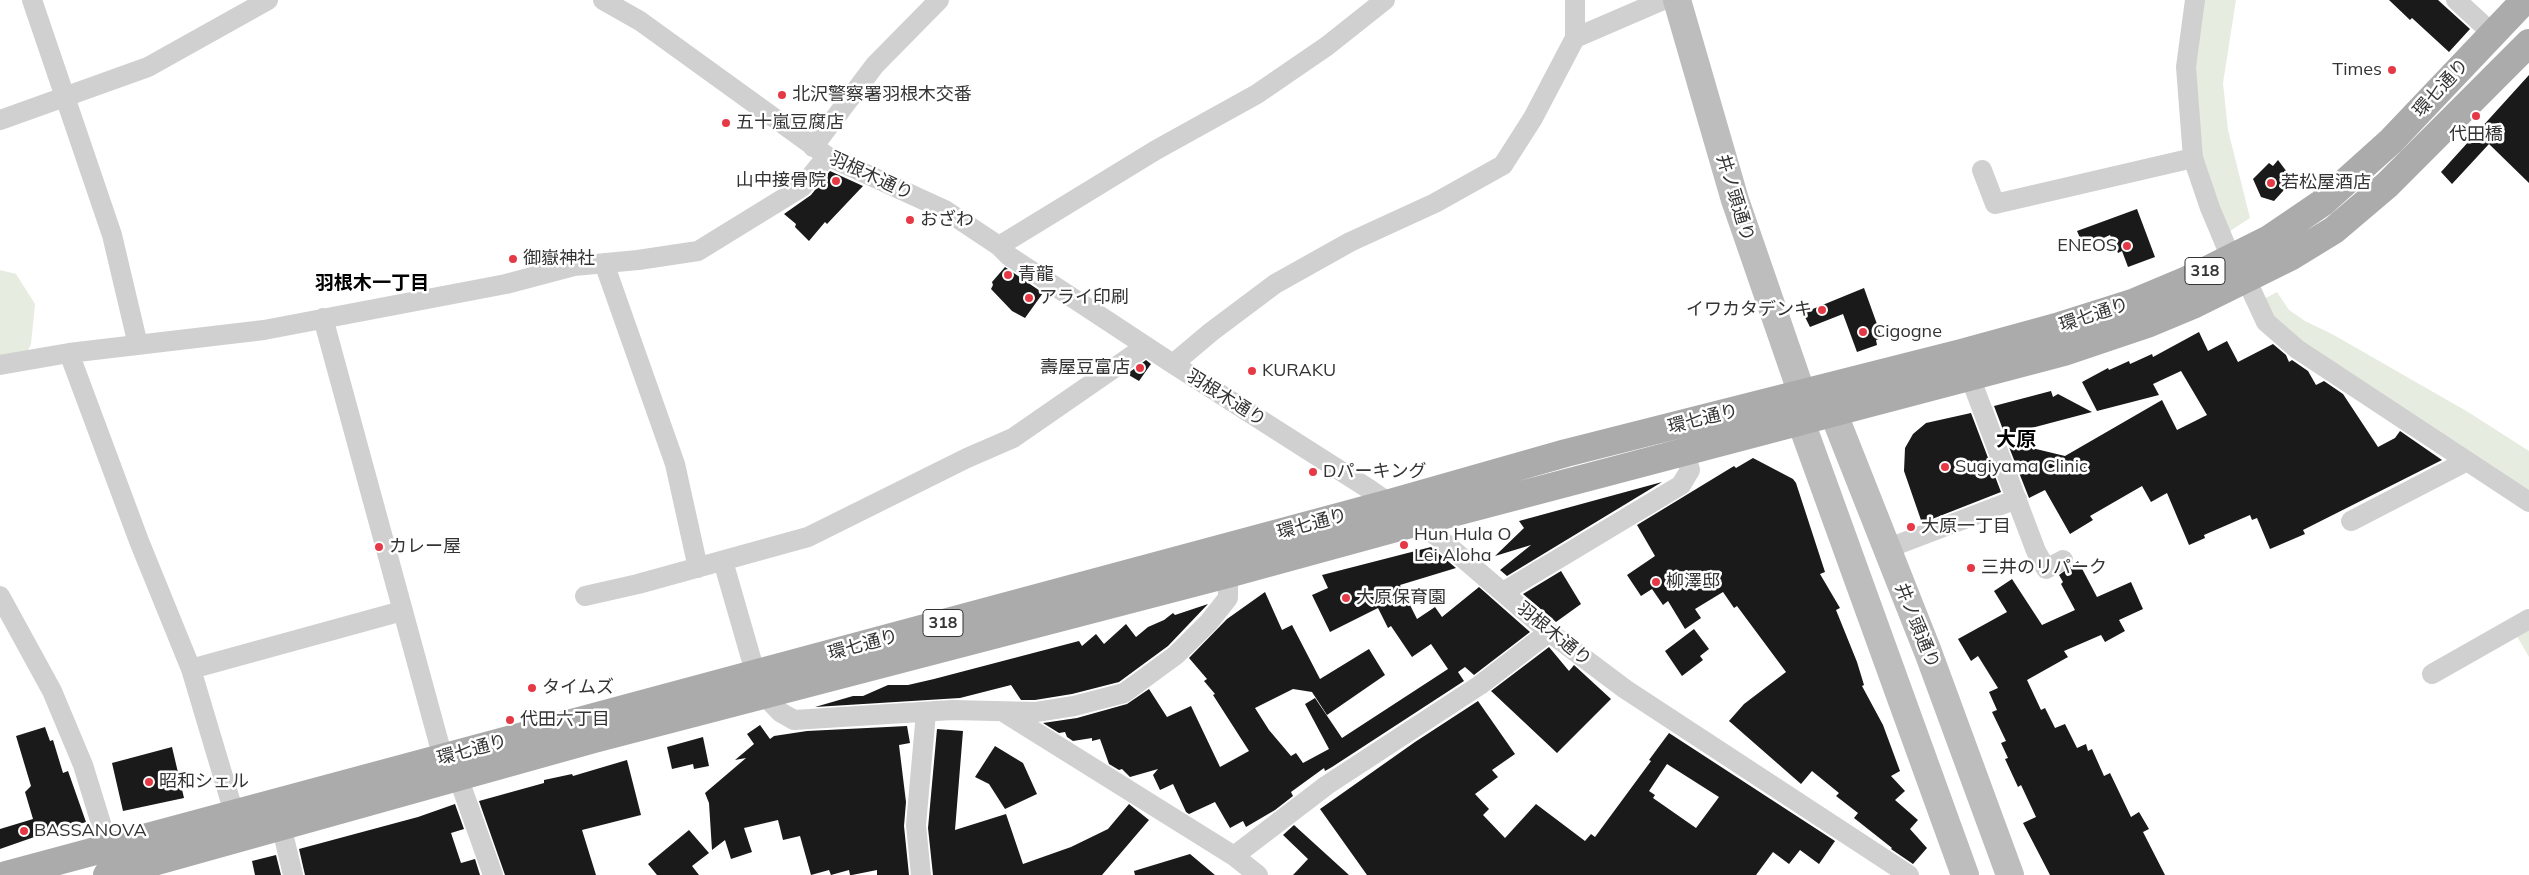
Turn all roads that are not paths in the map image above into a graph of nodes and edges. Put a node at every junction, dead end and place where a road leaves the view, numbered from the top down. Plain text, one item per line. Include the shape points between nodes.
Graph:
1 (32, 0) edge
2 (268, 0) edge
3 (603, 0) edge
4 (938, 0) edge
5 (1385, 0) edge
6 (1575, 0) edge
7 (1663, 0) edge
8 (1677, 0) edge
9 (2195, 0) edge
10 (2456, 0) edge
11 (2525, 0) edge
12 (2493, 34) junction
13 (1575, 38) junction
14 (2526, 53) edge
15 (64, 98) junction
16 (0, 120) edge
17 (820, 152) junction
18 (2193, 158) junction
19 (1982, 170) dead end
20 (999, 246) junction
21 (604, 263) junction
22 (2238, 269) junction
23 (323, 318) junction
24 (138, 345) junction
25 (1146, 346) junction
26 (69, 353) junction
27 (1173, 364) junction
28 (0, 365) edge
29 (1970, 377) junction
30 (1802, 394) junction
31 (1833, 412) junction
32 (1801, 422) junction
33 (1685, 452) junction
34 (2465, 462) junction
35 (2016, 499) junction
36 (2529, 502) edge
37 (1390, 503) junction
38 (2351, 521) dead end
39 (1418, 522) junction
40 (1886, 549) junction
41 (2063, 560) dead end
42 (723, 561) junction
43 (698, 568) junction
44 (1228, 574) junction
45 (1503, 592) junction
46 (0, 596) edge
47 (584, 596) dead end
48 (1906, 597) junction
49 (402, 611) junction
50 (2529, 619) edge
51 (1549, 632) junction
52 (191, 669) junction
53 (2432, 674) dead end
54 (1894, 680) junction
55 (759, 683) junction
56 (926, 713) junction
57 (1005, 713) junction
58 (450, 767) junction
59 (234, 813) junction
60 (281, 825) junction
61 (108, 846) junction
62 (1234, 856) junction
63 (6, 875) edge
64 (108, 875) edge
65 (293, 875) edge
66 (493, 875) edge
67 (921, 875) edge
68 (1258, 875) edge
69 (1910, 875) edge
70 (1965, 875) edge
71 (2010, 875) edge

1 - 15 street
2 - 15 street via 148,67
3 - 17 street, 羽根木通り via 640,21
4 - 17 street via 875,65
5 - 20 street via 1327,46 1257,94 1156,150
6 - 13 street
7 - 13 street
8 - 30 main road, 井ノ頭通り via 1735,200
9 - 18 street via 2186,67
10 - 12 street
11 - 12 main road, 環七通り / 318
12 - 22 main road, 環七通り / 318 via 2392,140 2322,203 2268,239
13 - 27 street via 1533,118 1503,164 1435,203 1350,242 1275,284
14 - 22 main road, 環七通り / 318 via 2387,185 2334,230 2290,257
15 - 16 street
15 - 24 street via 112,235
17 - 20 street, 羽根木通り via 945,210
17 - 21 street via 802,187 698,251
18 - 19 street via 1995,204
18 - 22 street via 2210,208
20 - 25 street, 羽根木通り via 1009,256
21 - 23 street via 574,266 506,284
21 - 43 street via 675,464
22 - 29 main road, 環七通り / 318 via 2147,324 2064,352
22 - 30 main road, 環七通り / 318 via 2185,281 2135,302 2064,324
22 - 34 street via 2266,322 2276,332
23 - 24 street via 264,330
23 - 49 street
24 - 26 street
25 - 27 street, 羽根木通り
25 - 42 street via 1013,438 808,537
26 - 28 street
26 - 52 street
27 - 37 street, 羽根木通り
29 - 31 main road, 環七通り / 318
29 - 35 street
30 - 31 main road
30 - 32 main road, 井ノ頭通り
30 - 37 main road, 環七通り / 318 via 1566,453
31 - 32 main road, 環七通り / 318
31 - 40 main road, 井ノ頭通り
32 - 33 main road, 環七通り / 318
32 - 54 main road, 井ノ頭通り
33 - 39 main road, 環七通り / 318
33 - 45 street via 1690,470 1681,485
34 - 36 street
34 - 38 street
35 - 40 street
35 - 41 street via 2046,569
37 - 39 street, 羽根木通り
37 - 55 main road, 環七通り / 318
39 - 44 main road, 環七通り / 318
39 - 45 street, 羽根木通り
40 - 48 main road, 井ノ頭通り
42 - 43 street
42 - 55 street
43 - 47 street
44 - 55 main road, 環七通り / 318
44 - 57 street via 1228,598 1209,622 1176,654 1124,693 1074,706
45 - 51 street, 羽根木通り
46 - 61 street via 56,700 83,764
48 - 54 main road via 1889,593 1884,603
48 - 71 main road, 井ノ頭通り
49 - 52 street
49 - 58 street
50 - 53 street
51 - 62 street via 1480,685 1326,785
51 - 69 street, 羽根木通り via 1687,732 1832,822
52 - 59 street
54 - 70 main road, 井ノ頭通り
55 - 56 street via 780,712 794,720
55 - 58 main road, 環七通り / 318
56 - 57 street via 952,710
56 - 67 street via 916,825
57 - 62 street
58 - 59 main road, 環七通り / 318
58 - 60 main road, 環七通り / 318
58 - 66 street
59 - 61 main road, 環七通り / 318
60 - 64 main road, 環七通り / 318
60 - 65 street
61 - 63 main road, 環七通り / 318
62 - 68 street

